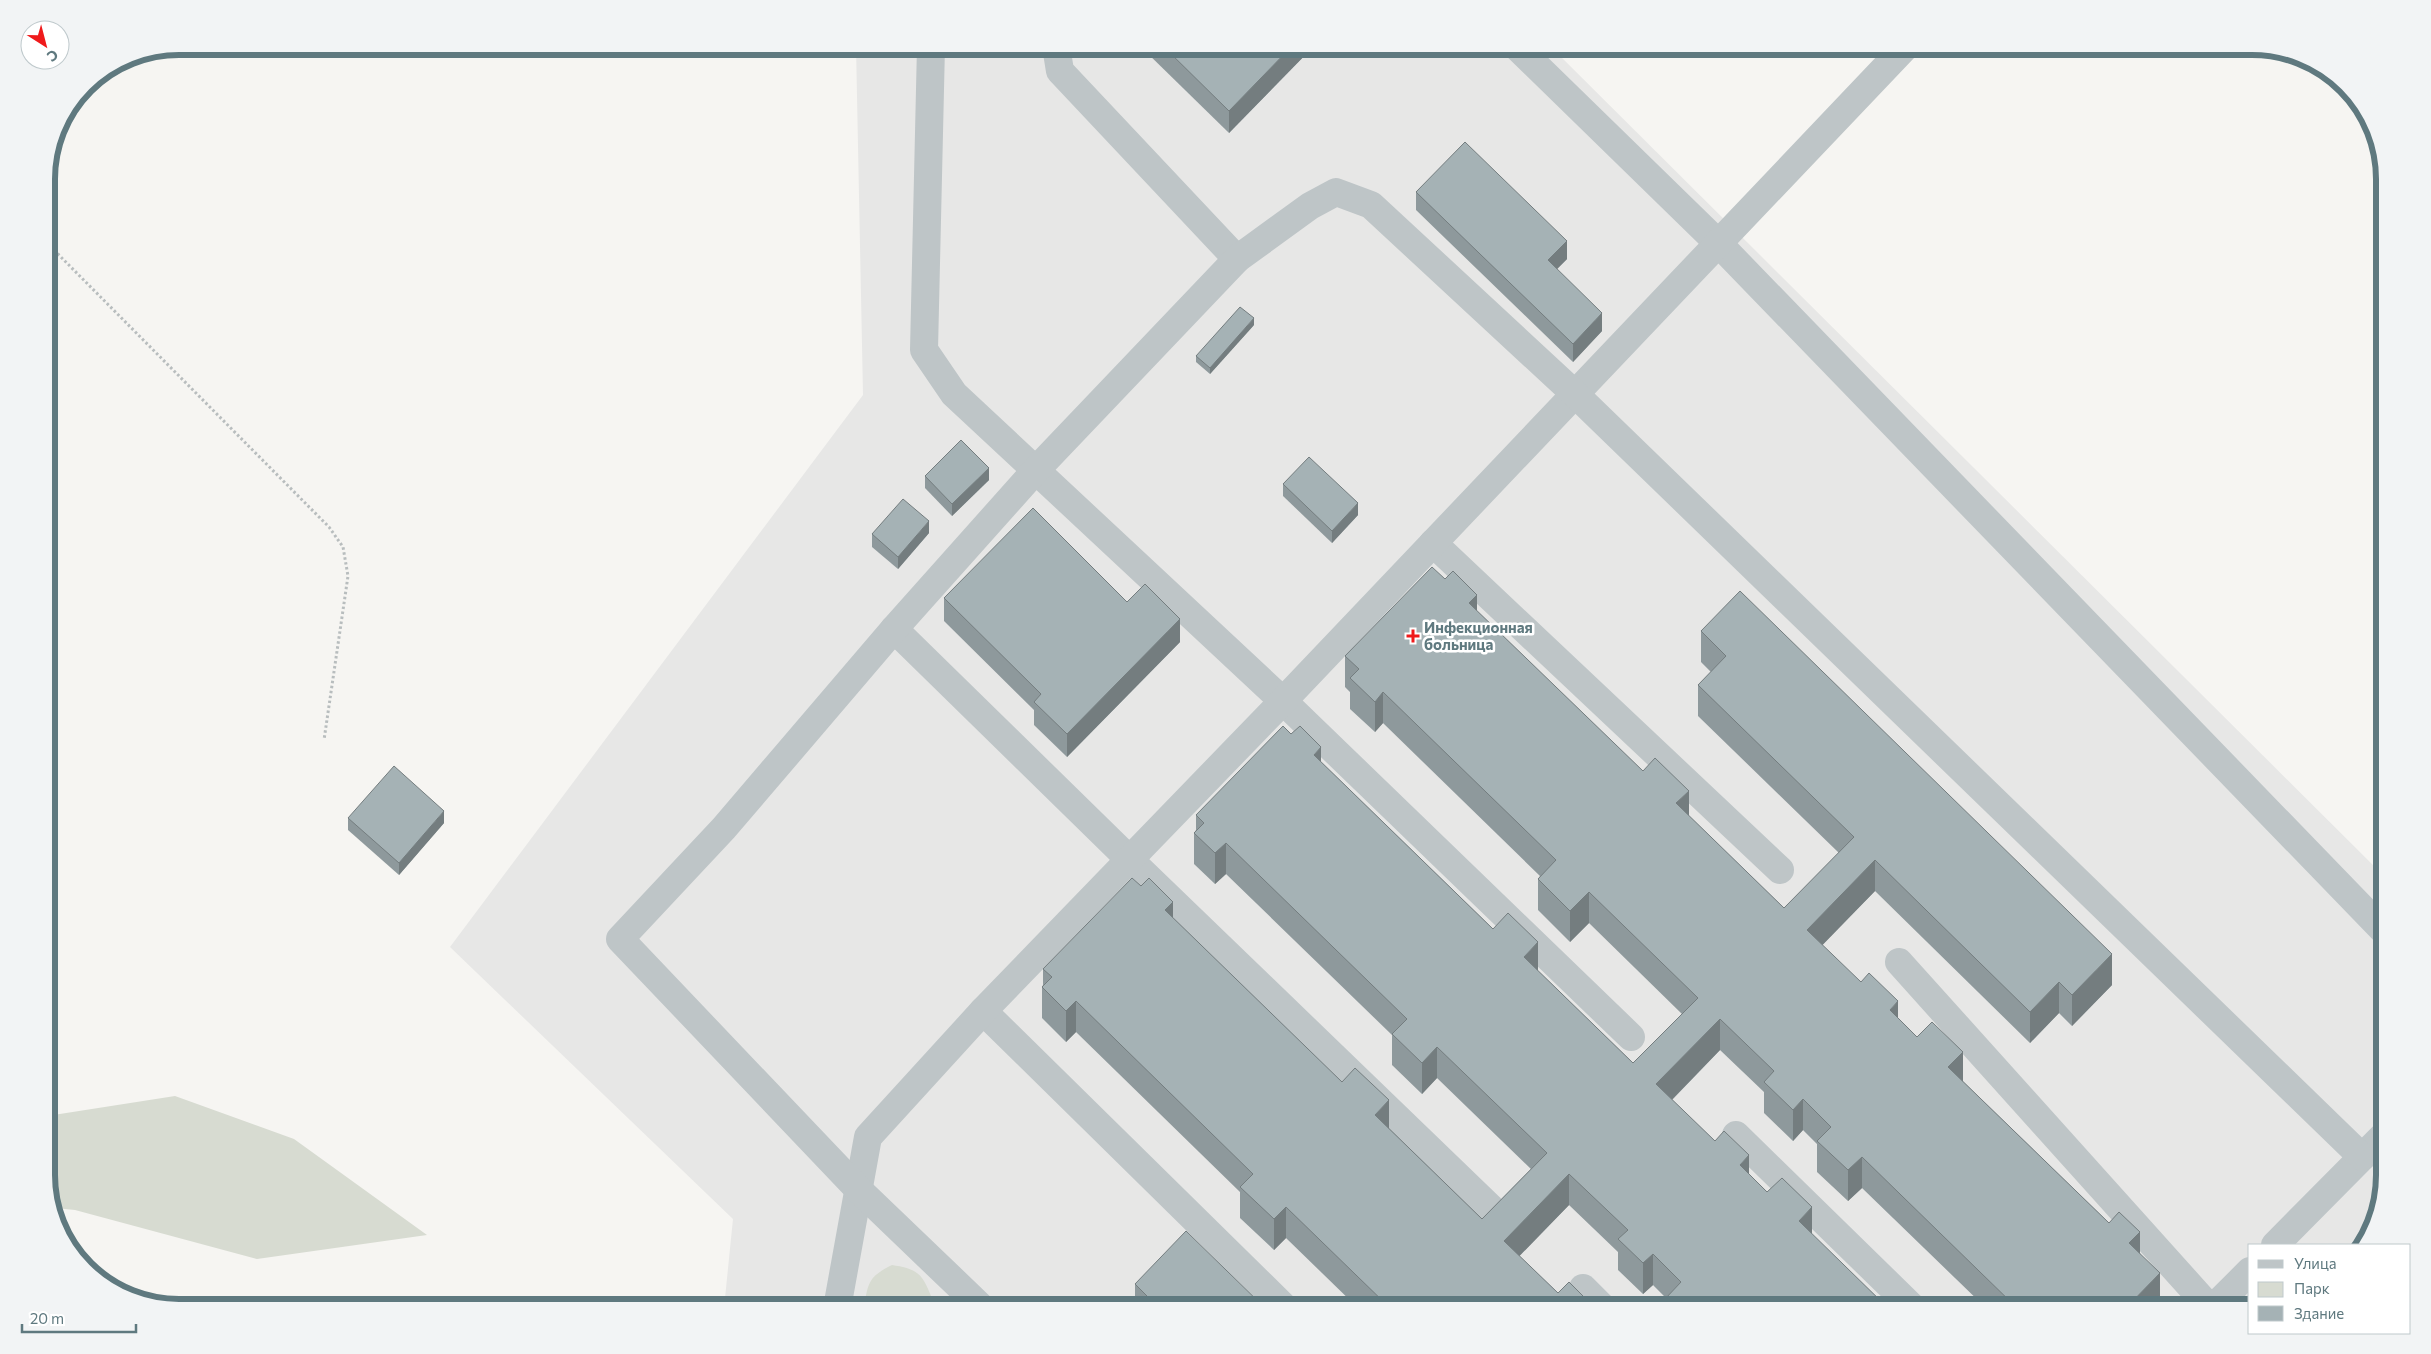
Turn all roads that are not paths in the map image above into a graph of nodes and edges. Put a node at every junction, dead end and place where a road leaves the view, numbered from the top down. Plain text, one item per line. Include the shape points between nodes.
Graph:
1 (931, 55) edge
2 (1057, 55) edge
3 (1525, 55) edge
4 (1897, 55) edge
5 (1718, 243) junction
6 (1237, 258) junction
7 (1575, 394) junction
8 (1035, 472) junction
9 (1432, 543) junction
10 (894, 629) junction
11 (1283, 701) junction
12 (1130, 860) junction
13 (1780, 870) dead end
14 (2376, 923) edge
15 (1899, 962) dead end
16 (982, 1011) junction
17 (1631, 1037) dead end
18 (1736, 1135) dead end
19 (2376, 1143) edge
20 (2362, 1157) junction
21 (859, 1190) junction
22 (1496, 1213) edge
23 (2276, 1244) edge
24 (2248, 1273) edge
25 (1582, 1288) dead end
26 (839, 1299) edge
27 (973, 1299) edge
28 (1276, 1299) edge
29 (1593, 1299) edge
30 (1904, 1299) edge
31 (2204, 1299) edge
32 (2221, 1299) edge

1 - 8 lane via 924,350 954,394
2 - 6 lane via 1060,71
3 - 5 lane
4 - 5 lane
5 - 7 lane
5 - 14 lane
6 - 7 lane via 1310,206 1336,192 1371,205
6 - 8 lane
7 - 9 lane
7 - 20 lane
8 - 10 lane
8 - 11 lane
9 - 11 lane
9 - 13 lane
10 - 12 lane
10 - 21 lane via 724,828 620,939
11 - 12 lane
11 - 17 lane
12 - 16 lane
12 - 22 lane
15 - 31 lane
16 - 21 lane via 868,1137
16 - 28 lane
18 - 30 lane
19 - 20 lane
20 - 23 lane
21 - 26 lane
21 - 27 lane
24 - 32 lane
25 - 29 lane

